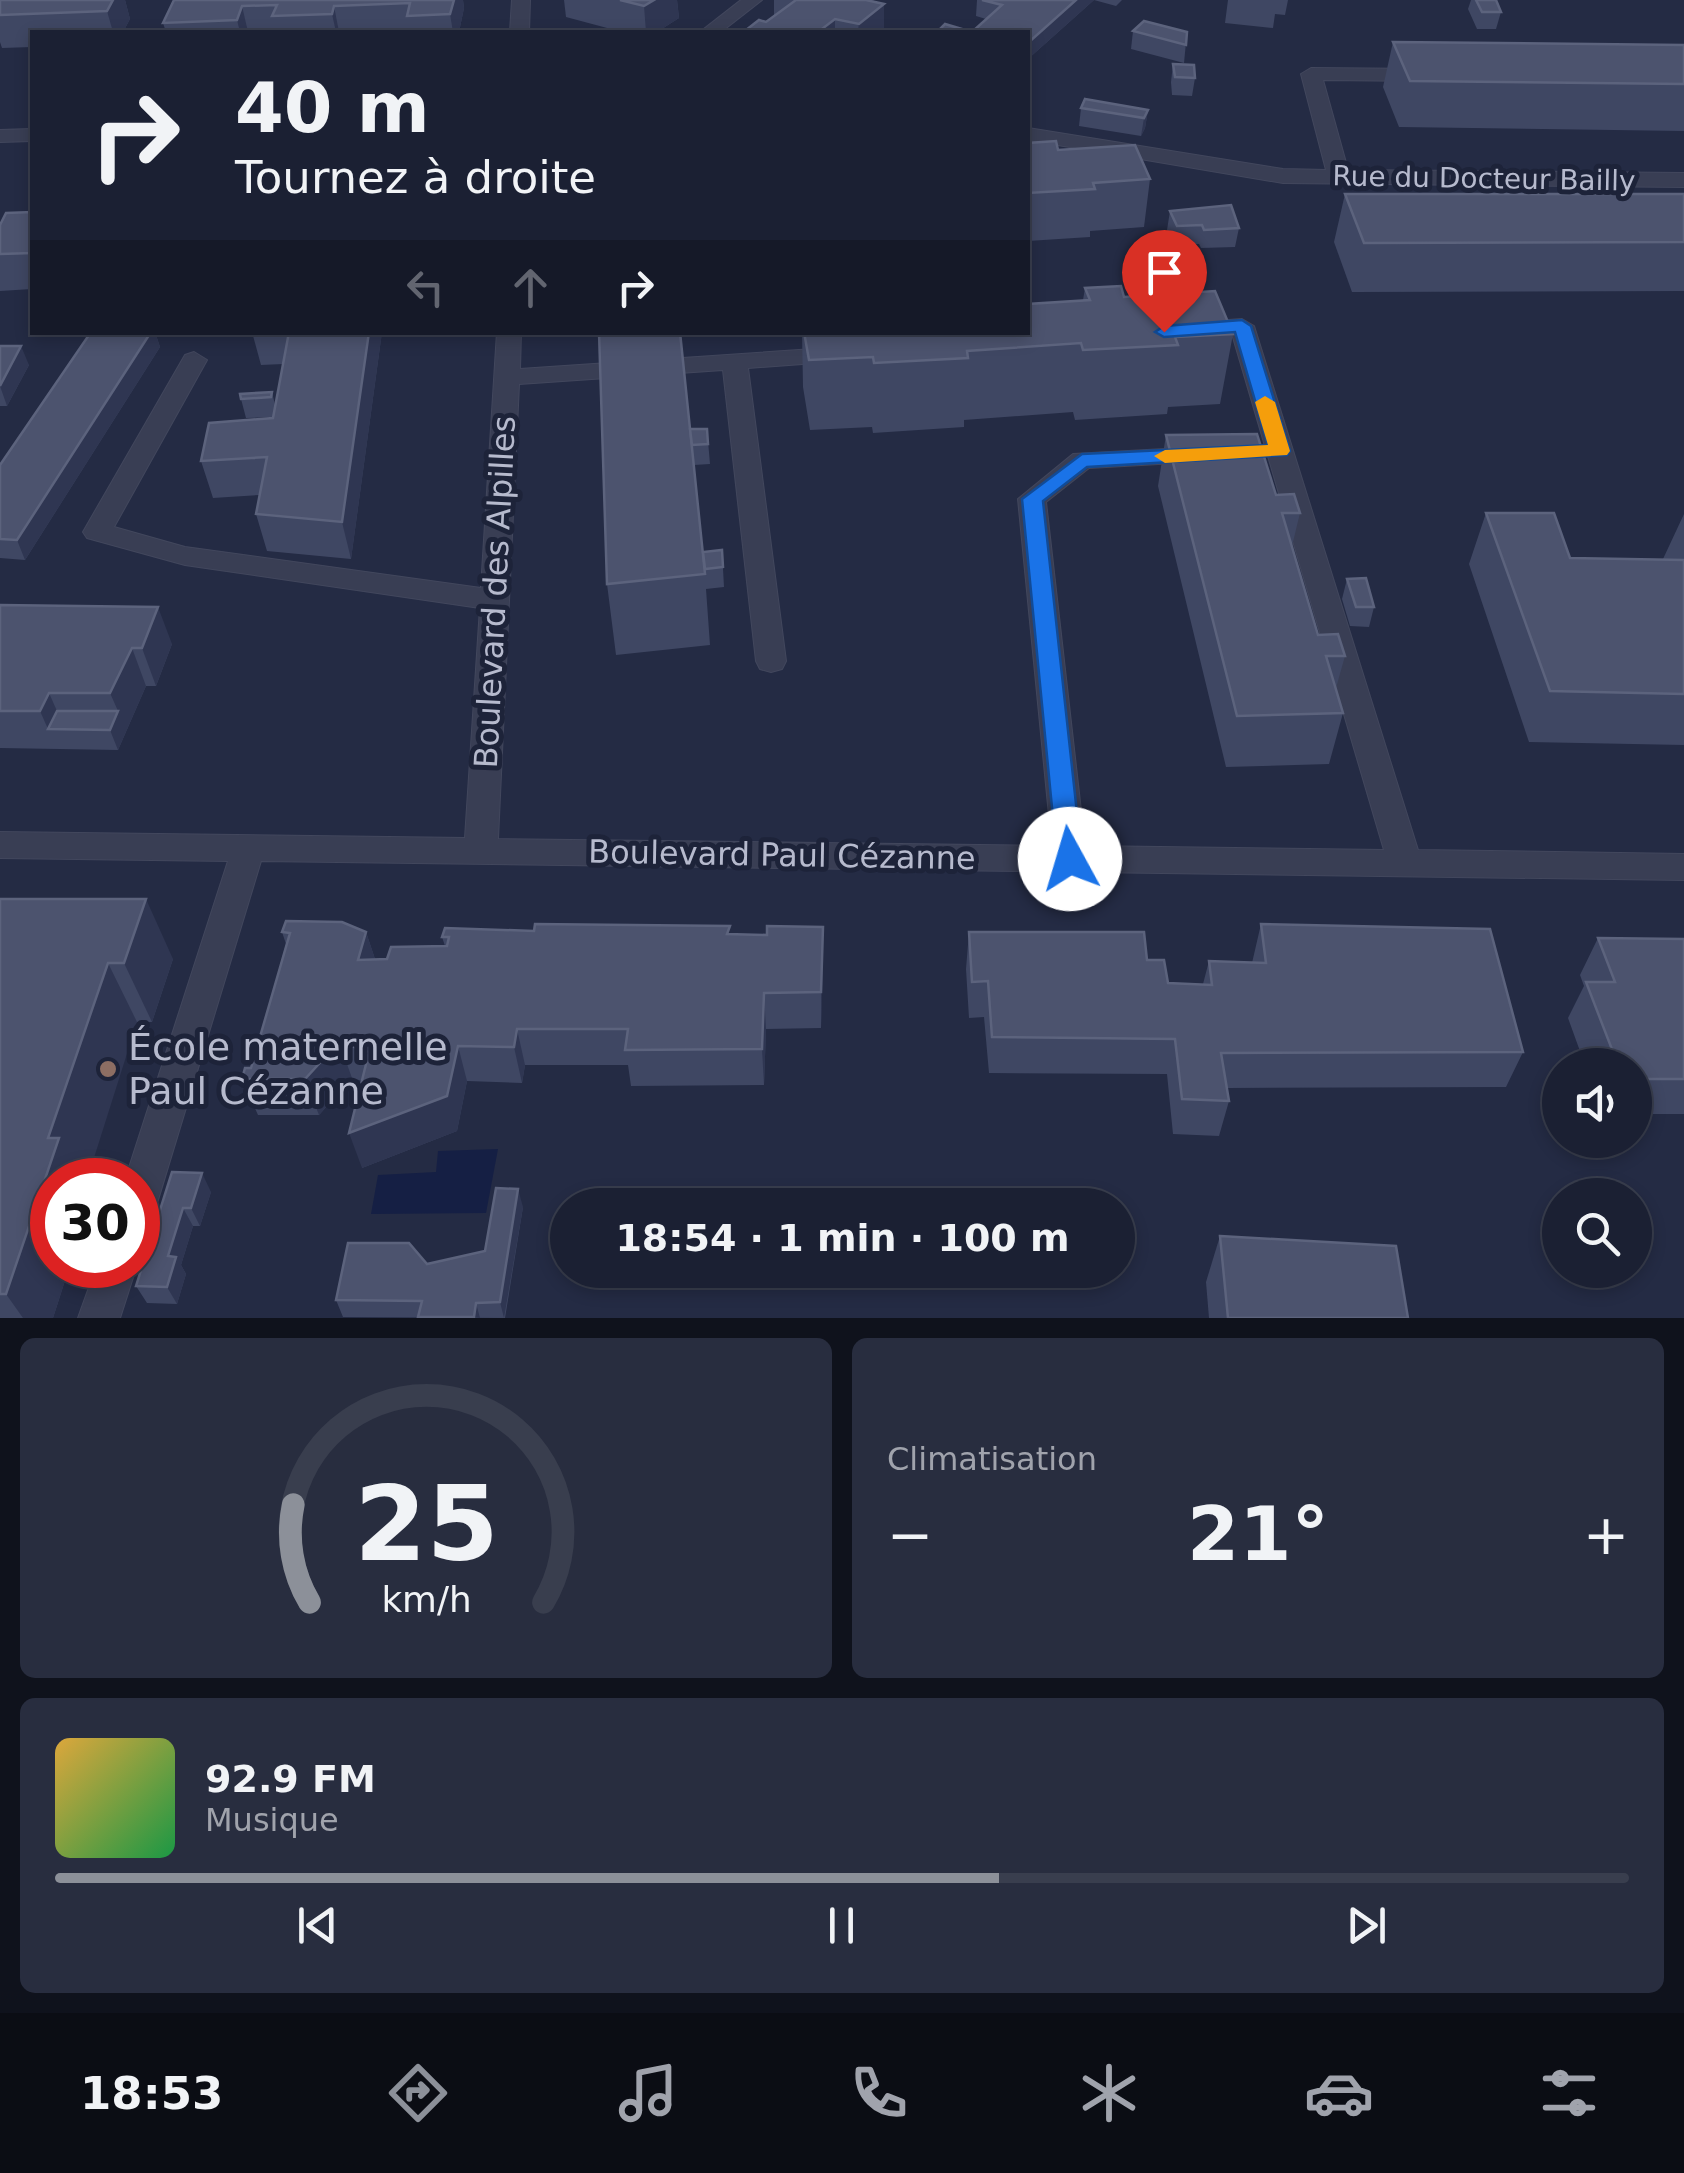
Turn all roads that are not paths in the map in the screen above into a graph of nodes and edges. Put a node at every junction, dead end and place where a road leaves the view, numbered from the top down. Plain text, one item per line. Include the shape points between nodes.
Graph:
1 (521, 0) edge
2 (753, 0) edge
3 (520, 30) edge
4 (712, 30) edge
5 (1449, 76) edge
6 (30, 134) edge
7 (1030, 134) edge
8 (0, 136) edge
9 (1160, 158) junction
10 (1114, 174) edge
11 (1339, 176) junction
12 (1684, 180) edge
13 (1164, 332) edge
14 (509, 335) edge
15 (871, 352) edge
16 (194, 360) dead end
17 (735, 362) junction
18 (507, 376) junction
19 (1260, 452) junction
20 (496, 600) junction
21 (771, 661) dead end
22 (0, 845) edge
23 (249, 848) junction
24 (481, 851) junction
25 (1070, 859) junction
26 (1405, 863) junction
27 (1684, 866) edge
28 (151, 1158) edge
29 (109, 1288) edge
30 (99, 1318) edge

1 - 3 street
2 - 4 street
5 - 11 street via 1312,74
6 - 8 street
7 - 9 street, Rue du Docteur Bailly
9 - 10 street
9 - 11 street, Rue du Docteur Bailly via 1283,176
11 - 12 street, Rue du Docteur Bailly
13 - 19 street via 1242,326
14 - 18 street, Boulevard des Alpilles
15 - 17 street
16 - 20 street via 97,532 186,556
17 - 18 street
17 - 21 street
18 - 20 street, Boulevard des Alpilles
19 - 25 street via 1082,460 1032,499
19 - 26 street
20 - 24 street, Boulevard des Alpilles
22 - 23 street, Boulevard Paul Cézanne
23 - 24 street, Boulevard Paul Cézanne
23 - 28 street
24 - 25 street, Boulevard Paul Cézanne
25 - 26 street, Boulevard Paul Cézanne
26 - 27 street, Boulevard Paul Cézanne
29 - 30 street

